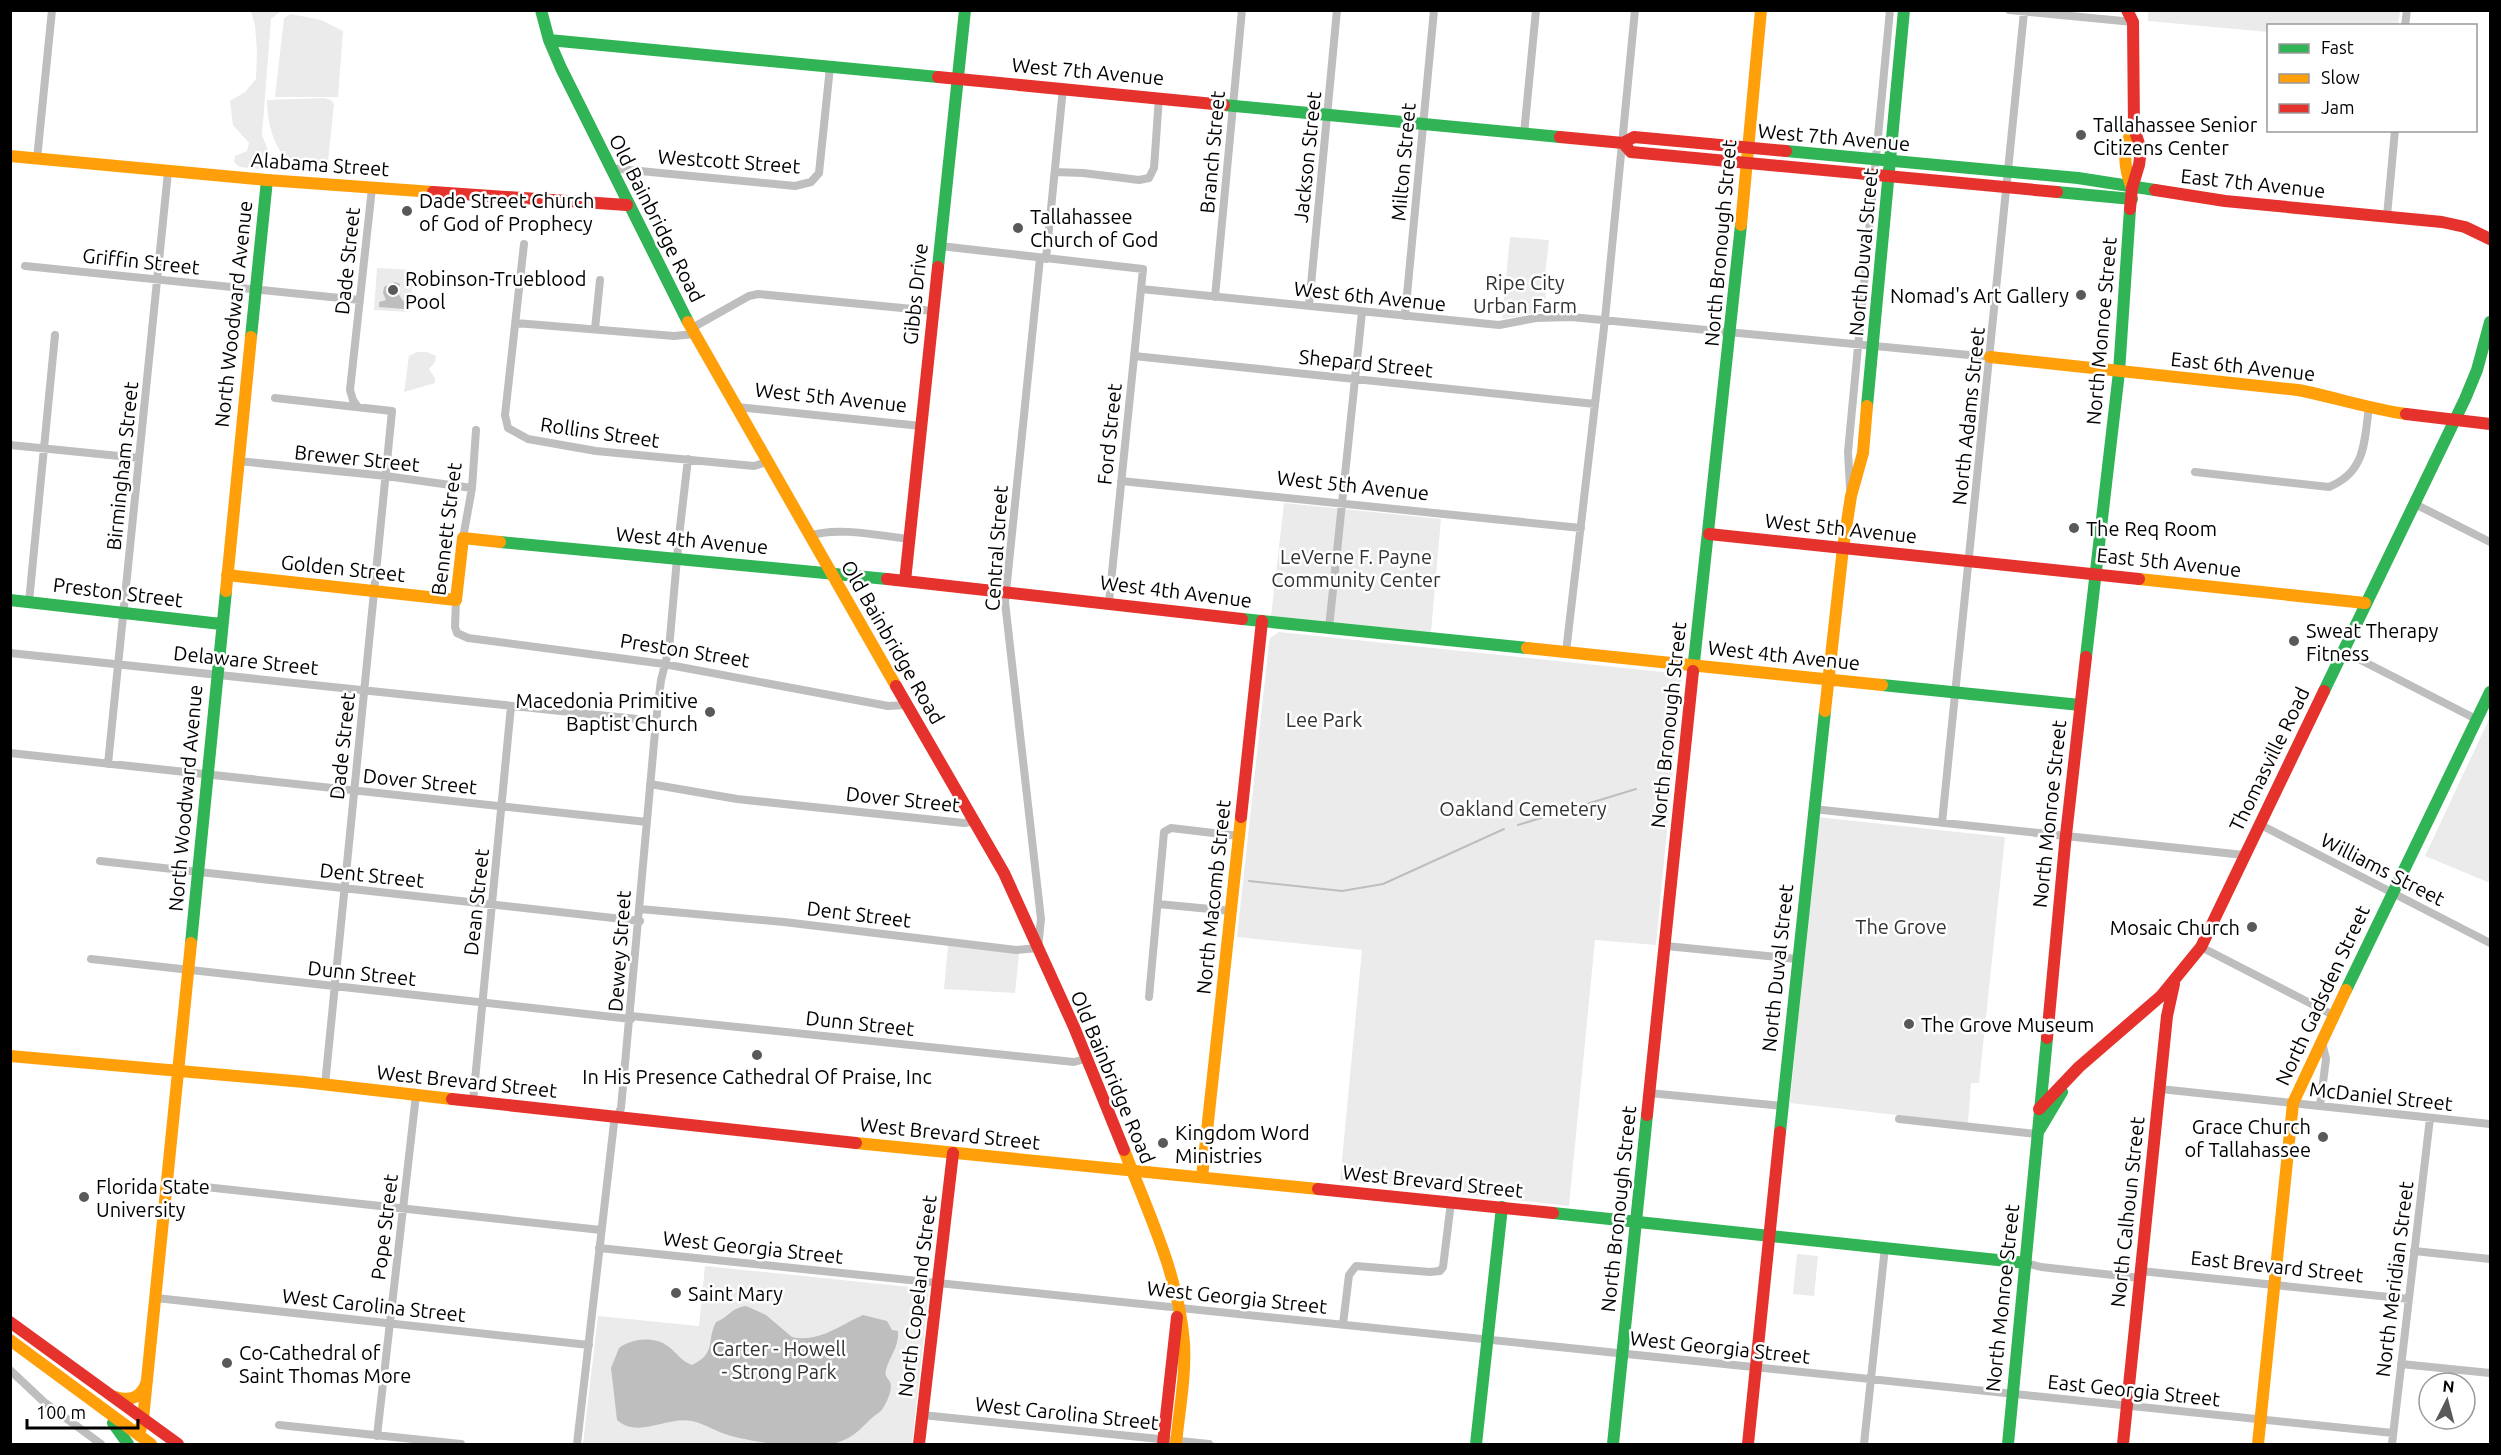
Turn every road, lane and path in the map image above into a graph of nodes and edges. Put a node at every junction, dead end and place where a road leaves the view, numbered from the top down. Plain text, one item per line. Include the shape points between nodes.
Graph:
1 (52, 10) edge
2 (541, 10) edge
3 (964, 10) edge
4 (1242, 10) edge
5 (1337, 10) edge
6 (1434, 10) edge
7 (1536, 10) edge
8 (1635, 10) edge
9 (1761, 10) edge
10 (1890, 10) edge
11 (1904, 10) edge
12 (2009, 10) edge
13 (2024, 12) edge
14 (2133, 14) edge
15 (549, 40) junction
16 (830, 68) junction
17 (957, 79) junction
18 (1063, 88) junction
19 (1159, 98) junction
20 (1233, 105) junction
21 (1327, 114) junction
22 (1423, 124) junction
23 (2395, 132) edge
24 (1524, 134) junction
25 (1623, 143) junction
26 (1748, 148) junction
27 (1799, 153) junction
28 (10, 156) edge
29 (37, 159) junction
30 (1875, 161) junction
31 (1890, 162) junction
32 (1746, 163) junction
33 (1797, 168) junction
34 (2008, 171) junction
35 (168, 172) junction
36 (1055, 172) junction
37 (612, 173) junction
38 (1874, 176) junction
39 (1889, 178) junction
40 (2078, 178) junction
41 (267, 180) junction
42 (372, 188) junction
43 (2007, 188) junction
44 (2077, 193) junction
45 (2132, 194) junction
46 (598, 202) junction
47 (627, 205) junction
48 (2387, 216) junction
49 (2465, 227) junction
50 (2490, 228) edge
51 (2490, 239) edge
52 (524, 244) dead end
53 (940, 246) junction
54 (1043, 258) junction
55 (26, 266) dead end
56 (157, 279) junction
57 (600, 280) dead end
58 (1141, 289) junction
59 (256, 290) junction
60 (1215, 297) junction
61 (360, 300) junction
62 (1309, 306) junction
63 (933, 311) junction
64 (1362, 312) junction
65 (1405, 316) junction
66 (1605, 319) junction
67 (2490, 322) edge
68 (516, 323) junction
69 (596, 329) junction
70 (693, 331) junction
71 (1731, 332) junction
72 (55, 335) dead end
73 (1857, 344) junction
74 (1874, 346) junction
75 (1134, 356) junction
76 (1990, 357) junction
77 (2119, 372) junction
78 (1355, 379) junction
79 (275, 398) dead end
80 (1595, 404) junction
81 (358, 407) junction
82 (736, 407) junction
83 (2369, 407) junction
84 (2455, 420) junction
85 (2490, 424) edge
86 (921, 426) junction
87 (476, 430) dead end
88 (10, 445) edge
89 (44, 449) junction
90 (139, 458) junction
91 (688, 459) junction
92 (238, 461) junction
93 (767, 462) junction
94 (2195, 472) dead end
95 (386, 476) junction
96 (1121, 481) junction
97 (472, 488) junction
98 (1851, 496) junction
99 (1342, 504) junction
100 (2415, 504) junction
101 (1581, 528) junction
102 (1709, 534) junction
103 (810, 536) junction
104 (463, 538) junction
105 (909, 539) junction
106 (2490, 542) edge
107 (1843, 548) junction
108 (676, 558) junction
109 (1969, 561) junction
110 (831, 574) junction
111 (2095, 574) junction
112 (227, 575) junction
113 (905, 581) junction
114 (374, 591) junction
115 (1005, 591) junction
116 (10, 600) edge
117 (456, 600) junction
118 (29, 602) junction
119 (1109, 602) junction
120 (2365, 603) junction
121 (123, 612) junction
122 (1262, 621) junction
123 (221, 624) junction
124 (1329, 628) junction
125 (457, 633) joint
126 (2343, 651) junction
127 (1566, 652) junction
128 (10, 653) edge
129 (118, 663) junction
130 (664, 664) junction
131 (1694, 665) junction
132 (217, 674) junction
133 (1828, 678) junction
134 (364, 690) junction
135 (1955, 692) junction
136 (2490, 692) edge
137 (907, 705) junction
138 (2080, 705) junction
139 (511, 706) junction
140 (2476, 719) junction
141 (656, 721) junction
142 (10, 753) edge
143 (108, 764) junction
144 (207, 774) junction
145 (650, 784) junction
146 (354, 790) junction
147 (501, 806) junction
148 (1814, 809) junction
149 (975, 821) junction
150 (647, 822) junction
151 (1942, 823) junction
152 (2259, 824) junction
153 (1239, 836) junction
154 (2066, 836) junction
155 (2244, 855) junction
156 (100, 861) dead end
157 (197, 873) junction
158 (344, 889) junction
159 (2392, 891) junction
160 (1158, 904) junction
161 (492, 905) junction
162 (640, 909) junction
163 (1231, 911) junction
164 (640, 921) junction
165 (2490, 943) edge
166 (1666, 946) junction
167 (2200, 947) junction
168 (1038, 948) junction
169 (91, 959) dead end
170 (1797, 959) junction
171 (188, 971) junction
172 (2174, 984) junction
173 (335, 987) junction
174 (1149, 997) dead end
175 (482, 1003) junction
176 (2152, 1006) junction
177 (2167, 1016) junction
178 (2335, 1016) junction
179 (631, 1017) junction
180 (2322, 1042) junction
181 (10, 1056) edge
182 (1085, 1059) junction
183 (180, 1070) junction
184 (2043, 1070) junction
185 (2068, 1077) junction
186 (325, 1084) junction
187 (2160, 1089) junction
188 (1649, 1093) junction
189 (416, 1095) junction
190 (473, 1101) junction
191 (2293, 1103) junction
192 (1782, 1106) junction
193 (2320, 1106) junction
194 (2039, 1109) junction
195 (617, 1117) junction
196 (2430, 1118) junction
197 (1899, 1119) dead end
198 (2490, 1124) edge
199 (2037, 1134) junction
200 (952, 1153) junction
201 (1131, 1170) junction
202 (1202, 1177) junction
203 (168, 1183) junction
204 (1451, 1202) junction
205 (1502, 1207) junction
206 (403, 1209) junction
207 (1636, 1221) junction
208 (601, 1230) junction
209 (1769, 1235) junction
210 (1885, 1247) junction
211 (599, 1248) junction
212 (2414, 1251) junction
213 (2490, 1259) edge
214 (2026, 1263) junction
215 (2140, 1274) junction
216 (938, 1283) junction
217 (2274, 1285) junction
218 (156, 1298) junction
219 (2409, 1299) junction
220 (1178, 1307) junction
221 (10, 1322) edge
222 (390, 1324) junction
223 (1344, 1324) junction
224 (1487, 1339) junction
225 (10, 1340) edge
226 (589, 1345) junction
227 (1623, 1353) junction
228 (2401, 1364) junction
229 (1757, 1367) junction
230 (10, 1370) edge
231 (2490, 1373) edge
232 (1871, 1379) junction
233 (147, 1381) junction
234 (2013, 1394) junction
235 (112, 1396) junction
236 (98, 1405) junction
237 (2127, 1406) junction
238 (922, 1415) junction
239 (143, 1419) junction
240 (2260, 1419) junction
241 (279, 1425) dead end
242 (2393, 1433) junction
243 (377, 1436) junction
244 (143, 1442) edge
245 (1170, 1442) edge
246 (101, 1444) edge
247 (128, 1444) edge
248 (178, 1444) edge
249 (461, 1444) edge
250 (577, 1444) edge
251 (919, 1444) edge
252 (1209, 1444) edge
253 (1476, 1444) edge
254 (1613, 1444) edge
255 (1748, 1444) edge
256 (1864, 1444) edge
257 (2008, 1444) edge
258 (2123, 1444) edge
259 (2258, 1444) edge
260 (2392, 1444) edge

1 - 29 street
2 - 15 street, Old Bainbridge Road
3 - 17 street, Gibbs Drive
4 - 20 street, Branch Street
5 - 21 street, Jackson Street
6 - 22 street, Milton Street
7 - 24 street
8 - 25 street
9 - 26 street, North Bronough Street
10 - 30 street, North Duval Street
11 - 31 street, North Duval Street
12 - 13 street
13 - 14 street
13 - 34 street, North Adams Street
14 - 45 street, North Monroe Street via 2134,128 2141,138 2139,172
15 - 16 street, West 7th Avenue
15 - 37 street, Old Bainbridge Road
16 - 17 street, West 7th Avenue
16 - 37 street, Westcott Street via 819,173 811,182 795,186
17 - 18 street, West 7th Avenue
17 - 53 street, Gibbs Drive
18 - 19 street, West 7th Avenue
18 - 36 street, Central Street
19 - 20 street, West 7th Avenue
19 - 36 street via 1151,175 1145,180
20 - 21 street, West 7th Avenue
20 - 60 street, Branch Street
21 - 22 street, West 7th Avenue
21 - 62 street, Jackson Street
22 - 24 street, West 7th Avenue
22 - 65 street, Milton Street
23 - 48 street
24 - 25 street, West 7th Avenue
25 - 26 street, West 7th Avenue via 1634,137
25 - 32 street, West 7th Avenue via 1631,152
25 - 66 street
26 - 27 street, West 7th Avenue
26 - 32 street, North Bronough Street
27 - 30 street, West 7th Avenue
27 - 33 street
28 - 29 street, Alabama Street
29 - 35 street, Alabama Street
30 - 31 street, West 7th Avenue
30 - 38 street, North Duval Street
31 - 34 street, West 7th Avenue
31 - 39 street, North Duval Street
32 - 33 street, West 7th Avenue
32 - 71 street, North Bronough Street
33 - 38 street, West 7th Avenue
34 - 40 street, East 7th Avenue
34 - 43 street, North Adams Street
35 - 41 street, Alabama Street
35 - 56 street, Birmingham Street
36 - 54 street, Central Street
37 - 46 street via 611,189
37 - 47 street, Old Bainbridge Road
38 - 39 street, West 7th Avenue
38 - 73 street, North Duval Street
39 - 43 street, West 7th Avenue
39 - 74 street, North Duval Street
40 - 44 street
40 - 45 street, East 7th Avenue
41 - 42 street, Alabama Street
41 - 59 street, North Woodward Avenue
42 - 46 street, Alabama Street
42 - 61 street, Dade Street
43 - 44 street, East 7th Avenue
43 - 76 street, North Adams Street
44 - 45 street, East 7th Avenue
45 - 48 street, East 7th Avenue
45 - 77 street, North Monroe Street
46 - 47 street, Alabama Street
47 - 70 street, Old Bainbridge Road
48 - 49 street, East 7th Avenue
49 - 50 street
49 - 51 street, East 7th Avenue
52 - 68 street, Rollins Street
53 - 54 street
53 - 63 street, Gibbs Drive
54 - 58 street, Ford Street via 1143,269
54 - 115 street, Central Street
55 - 56 street, Griffin Street
56 - 59 street, Griffin Street
56 - 90 street, Birmingham Street
57 - 69 street
58 - 60 street, West 6th Avenue
58 - 75 street, Ford Street
59 - 61 street, Griffin Street
59 - 92 street, North Woodward Avenue
60 - 62 street, West 6th Avenue
61 - 81 street, Dade Street via 350,390
62 - 64 street, West 6th Avenue
63 - 70 street via 758,294
63 - 86 street, Gibbs Drive
64 - 65 street, West 6th Avenue
64 - 78 street
65 - 66 street, West 6th Avenue via 1499,325 1548,317
66 - 71 street, West 6th Avenue
66 - 80 street
67 - 84 street, Thomasville Road via 2477,370
68 - 69 street
68 - 91 street, Rollins Street via 506,415 508,428 513,432 565,446
69 - 70 street via 684,336
70 - 82 street, Old Bainbridge Road
71 - 73 street, West 6th Avenue
71 - 102 street, North Bronough Street
72 - 89 street
73 - 74 street, West 6th Avenue
73 - 98 street, North Duval Street via 1848,452
74 - 76 street, West 6th Avenue
74 - 98 street, North Duval Street via 1863,453
75 - 78 street, Shepard Street
75 - 96 street, Ford Street
76 - 77 street, East 6th Avenue
76 - 109 street, North Adams Street
77 - 83 street, East 6th Avenue via 2298,390
77 - 111 street, North Monroe Street
78 - 80 street, Shepard Street
78 - 99 street
79 - 81 street
80 - 101 street
81 - 95 street, Dade Street via 392,411
82 - 86 street, West 5th Avenue
82 - 93 street, Old Bainbridge Road
83 - 84 street, East 6th Avenue
83 - 94 street via 2357,467 2344,480 2329,487
84 - 85 street, East 6th Avenue
84 - 100 street, Thomasville Road
86 - 105 street, Gibbs Drive
87 - 97 street, Bennett Street
88 - 89 street
89 - 90 street
89 - 118 street
90 - 121 street, Birmingham Street
91 - 93 street, Rollins Street via 754,466
91 - 108 street, Dewey Street
92 - 95 street, Brewer Street
92 - 112 street, North Woodward Avenue
93 - 103 street, Old Bainbridge Road
95 - 97 street, Brewer Street
95 - 114 street, Dade Street
96 - 99 street, West 5th Avenue
96 - 119 street, Ford Street
97 - 104 street, Bennett Street
98 - 107 street, North Duval Street
99 - 101 street, West 5th Avenue
99 - 124 street
100 - 106 street
100 - 120 street, Thomasville Road
101 - 127 street
102 - 107 street, West 5th Avenue
102 - 131 street, North Bronough Street
103 - 105 street via 836,532
103 - 110 street, Old Bainbridge Road
104 - 108 street, West 4th Avenue
104 - 117 street, Bennett Street
105 - 113 street, Gibbs Drive
107 - 109 street, West 5th Avenue
107 - 133 street, North Duval Street
108 - 110 street, West 4th Avenue
108 - 130 street, Dewey Street via 669,649
109 - 111 street, East 5th Avenue
109 - 135 street, North Adams Street
110 - 113 street, West 4th Avenue
110 - 137 street, Old Bainbridge Road
111 - 120 street, East 5th Avenue
111 - 138 street, North Monroe Street
112 - 114 street, Golden Street
112 - 123 street, North Woodward Avenue
113 - 115 street, West 4th Avenue
114 - 117 street, Golden Street
114 - 134 street, Dade Street
115 - 119 street, West 4th Avenue
115 - 168 street, Central Street via 1041,919
116 - 118 street, Preston Street
117 - 125 street, Bennett Street
118 - 121 street, Preston Street
119 - 122 street, West 4th Avenue
120 - 126 street, Thomasville Road
121 - 123 street, Preston Street
121 - 129 street, Birmingham Street
122 - 124 street, West 4th Avenue
122 - 153 street, North Macomb Street
123 - 132 street, North Woodward Avenue
124 - 127 street, West 4th Avenue
125 - 130 street, Preston Street via 468,638
126 - 140 street
126 - 152 street, Thomasville Road
127 - 131 street, West 4th Avenue
128 - 129 street, Delaware Street
129 - 132 street, Delaware Street
129 - 143 street, Birmingham Street
130 - 137 street, Preston Street via 888,706
130 - 141 street, Dewey Street
131 - 133 street, West 4th Avenue
131 - 166 street, North Bronough Street
132 - 134 street, Delaware Street
132 - 144 street, North Woodward Avenue
133 - 135 street, West 4th Avenue
133 - 148 street, North Duval Street
134 - 139 street, Delaware Street
134 - 146 street, Dade Street
135 - 138 street, West 4th Avenue
135 - 151 street, North Adams Street
136 - 140 street, North Gadsden Street
137 - 149 street, Old Bainbridge Road
138 - 154 street, North Monroe Street
139 - 141 street, Delaware Street
139 - 147 street, Dean Street
140 - 159 street, North Gadsden Street
141 - 145 street, Dewey Street
142 - 143 street, Dover Street
143 - 144 street, Dover Street
144 - 146 street, Dover Street
144 - 157 street, North Woodward Avenue
145 - 149 street, Dover Street via 788,805
145 - 150 street, Dewey Street
146 - 147 street, Dover Street
146 - 158 street, Dade Street
147 - 150 street, Dover Street
147 - 161 street, Dean Street
148 - 151 street
148 - 170 street, North Duval Street
149 - 168 street, Old Bainbridge Road
150 - 162 street, Dewey Street
151 - 154 street
152 - 155 street, Thomasville Road
152 - 159 street, Williams Street
153 - 160 street via 1166,830
153 - 163 street, North Macomb Street
154 - 155 street
154 - 184 street, North Monroe Street
155 - 167 street, Thomasville Road
156 - 157 street, Dent Street
157 - 158 street, Dent Street
157 - 171 street, North Woodward Avenue
158 - 161 street, Dent Street
158 - 173 street, Dade Street
159 - 165 street, Williams Street
159 - 178 street, North Gadsden Street
160 - 163 street
160 - 174 street
161 - 164 street, Dent Street
161 - 175 street, Dean Street
162 - 164 street, Dewey Street
162 - 168 street, Dent Street via 1016,950
163 - 202 street, North Macomb Street
164 - 179 street, Dewey Street
166 - 170 street
166 - 188 street, North Bronough Street
167 - 172 street, Thomasville Road
167 - 178 street
168 - 182 street, Old Bainbridge Road
169 - 171 street, Dunn Street
170 - 192 street, North Duval Street
171 - 173 street, Dunn Street
171 - 183 street, North Woodward Avenue
172 - 176 street, Thomasville Road
172 - 177 street, North Calhoun Street
173 - 175 street, Dunn Street
173 - 186 street, Dade Street
175 - 179 street, Dunn Street
175 - 190 street, Dean Street
176 - 177 street
176 - 185 street, Thomasville Road
177 - 187 street, North Calhoun Street
178 - 180 street, North Gadsden Street
179 - 182 street, Dunn Street via 1074,1062
179 - 195 street, Dewey Street
180 - 191 street, North Gadsden Street
180 - 193 street via 2326,1059
181 - 183 street, West Brevard Street
182 - 201 street, Old Bainbridge Road
183 - 186 street, West Brevard Street
183 - 203 street, North Woodward Avenue
184 - 185 street via 2056,1080
184 - 194 street, North Monroe Street
185 - 194 street, Thomasville Road
185 - 199 street, Thomasville Road
186 - 189 street, West Brevard Street
187 - 191 street, McDaniel Street
187 - 215 street, North Calhoun Street
188 - 192 street
188 - 207 street, North Bronough Street
189 - 190 street, West Brevard Street
189 - 206 street, Pope Street
190 - 195 street, West Brevard Street
191 - 193 street, McDaniel Street
191 - 217 street, North Gadsden Street
192 - 209 street, North Duval Street
193 - 196 street, McDaniel Street
194 - 199 street, North Monroe Street
195 - 200 street, West Brevard Street
195 - 208 street, Dewey Street
196 - 198 street, McDaniel Street
196 - 212 street, North Meridian Street
197 - 199 street
199 - 214 street, North Monroe Street
200 - 201 street, West Brevard Street
200 - 216 street, North Copeland Street
201 - 202 street, West Brevard Street
201 - 220 street, Old Bainbridge Road via 1172,1277
202 - 204 street, West Brevard Street
203 - 206 street
203 - 218 street, North Woodward Avenue
204 - 205 street, West Brevard Street
204 - 223 street via 1440,1271 1356,1266 1349,1275
205 - 207 street, West Brevard Street
205 - 224 street
206 - 208 street
206 - 222 street, Pope Street
207 - 209 street, West Brevard Street
207 - 227 street, North Bronough Street
208 - 211 street, Dewey Street
209 - 210 street, West Brevard Street
209 - 229 street, North Duval Street
210 - 214 street, East Brevard Street
210 - 232 street
211 - 216 street, West Georgia Street
211 - 226 street, Dewey Street
212 - 213 street
212 - 219 street, North Meridian Street
214 - 215 street, East Brevard Street
214 - 234 street, North Monroe Street
215 - 217 street, East Brevard Street
215 - 237 street, North Calhoun Street
216 - 220 street, West Georgia Street
216 - 238 street, North Copeland Street
217 - 219 street, East Brevard Street
217 - 240 street, North Gadsden Street
218 - 222 street, West Carolina Street
218 - 233 street, North Woodward Avenue
219 - 228 street, North Meridian Street
220 - 223 street, West Georgia Street
220 - 245 street via 1184,1350
221 - 235 street
222 - 226 street, West Carolina Street
222 - 243 street, Pope Street
223 - 224 street, West Georgia Street
224 - 227 street, West Georgia Street
224 - 253 street
225 - 236 street
226 - 250 street, Dewey Street
227 - 229 street, West Georgia Street
227 - 254 street, North Bronough Street
228 - 231 street
228 - 242 street, North Meridian Street
229 - 232 street, West Georgia Street
229 - 255 street, North Duval Street
230 - 246 street via 44,1402
232 - 234 street, East Georgia Street
232 - 256 street
233 - 235 street via 131,1400
233 - 239 street, North Woodward Avenue
234 - 237 street, East Georgia Street
234 - 257 street, North Monroe Street
235 - 239 street
236 - 244 street
236 - 247 street
237 - 240 street, East Georgia Street
237 - 258 street, North Calhoun Street
238 - 245 street, West Carolina Street
238 - 251 street, North Copeland Street
239 - 244 street, North Woodward Avenue
239 - 248 street
240 - 242 street, East Georgia Street
240 - 259 street, North Gadsden Street
241 - 243 street
242 - 260 street, North Meridian Street
243 - 249 street
245 - 252 street, West Carolina Street

